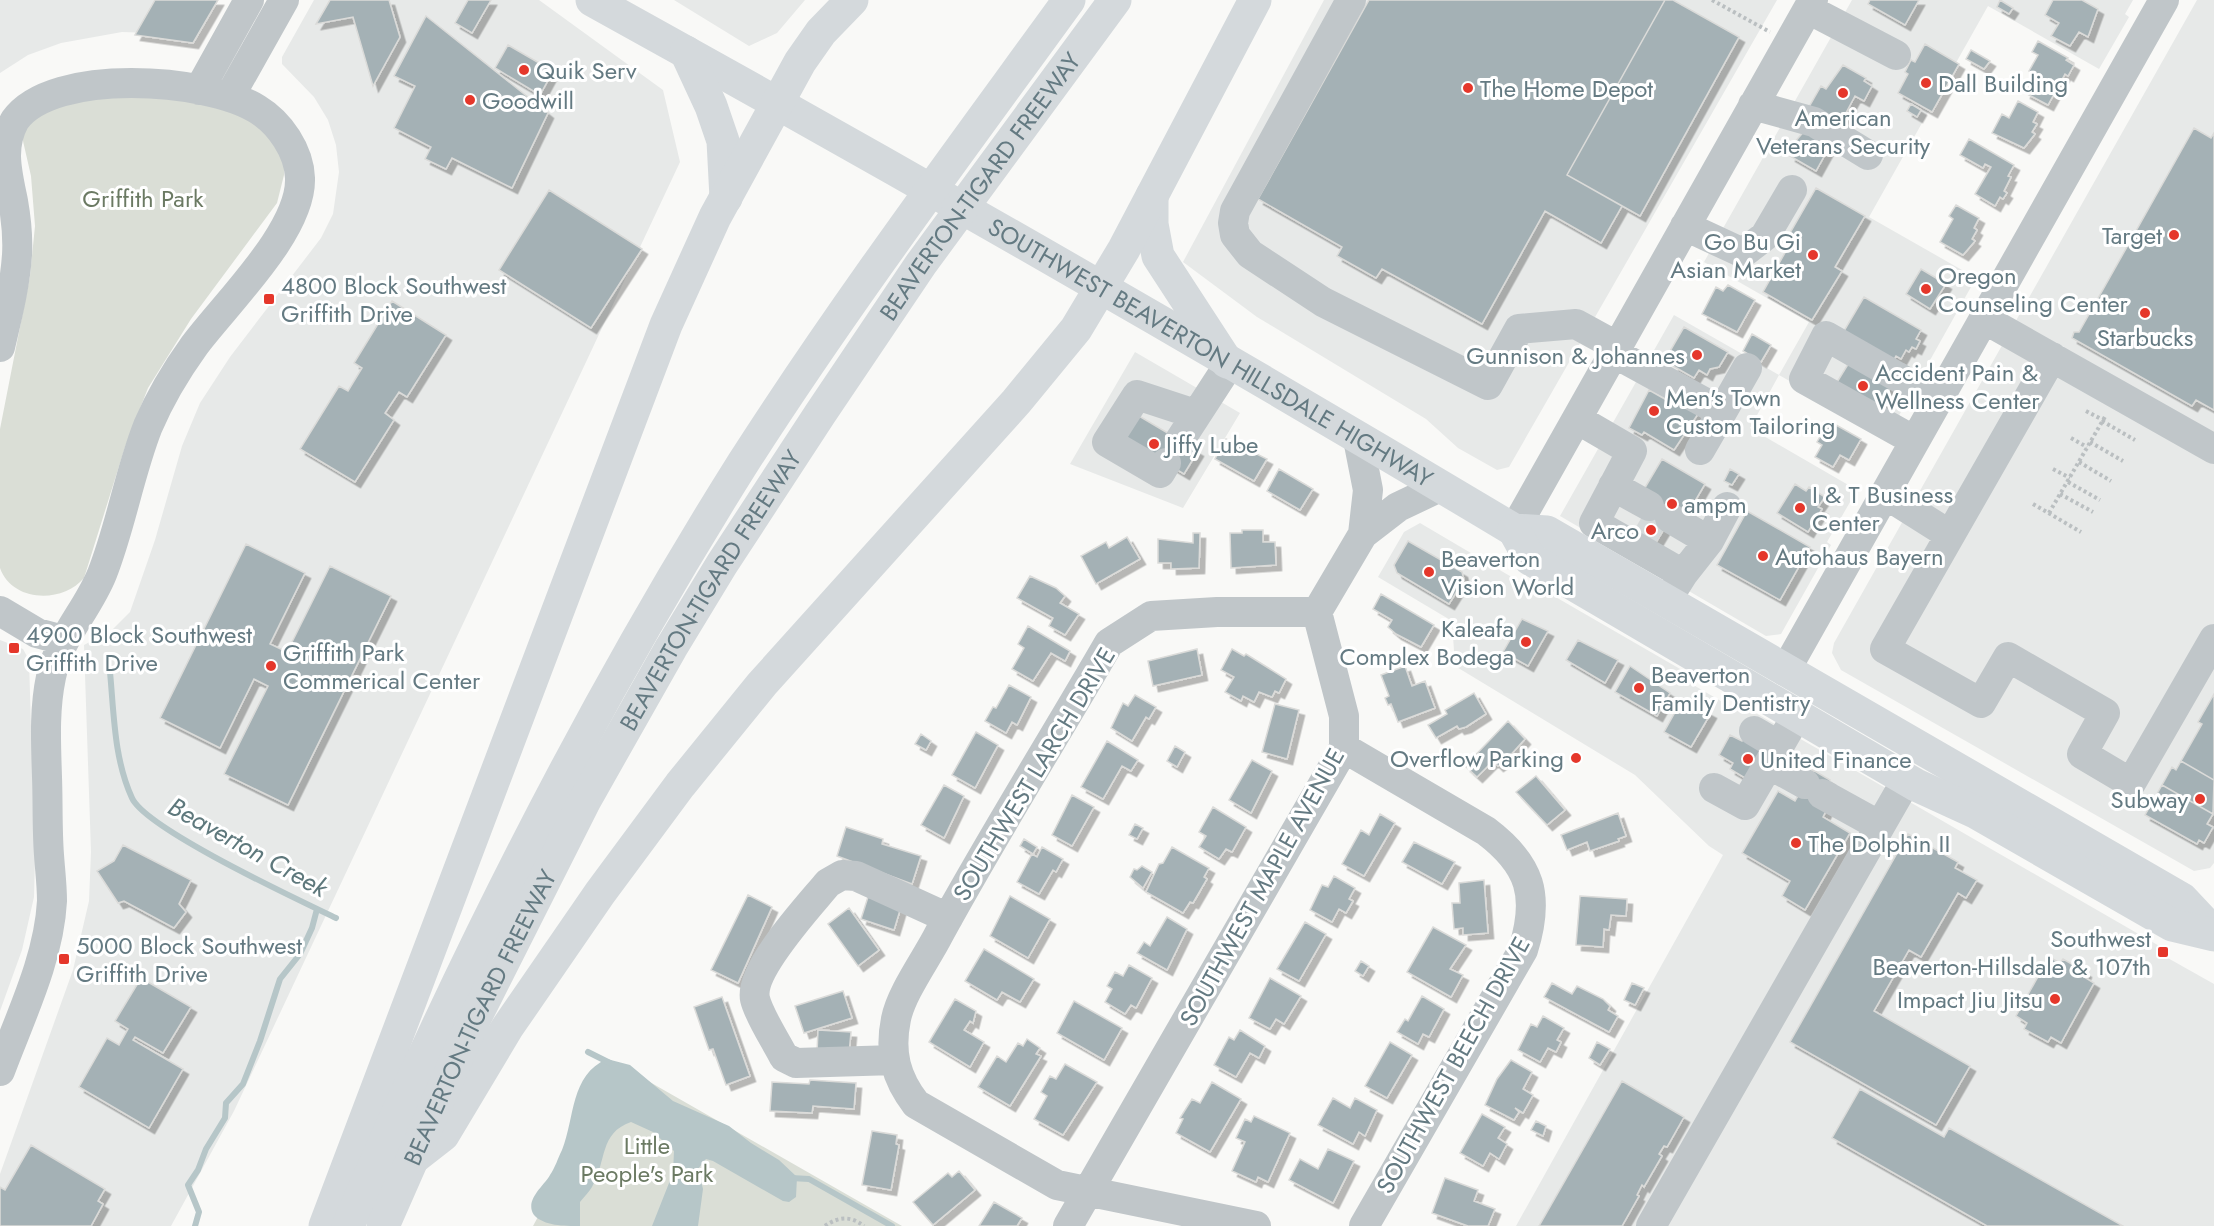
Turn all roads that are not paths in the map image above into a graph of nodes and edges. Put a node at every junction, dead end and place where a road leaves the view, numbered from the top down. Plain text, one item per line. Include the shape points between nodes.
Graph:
1 (249, 0) edge
2 (284, 0) edge
3 (592, 0) edge
4 (852, 0) edge
5 (1069, 0) edge
6 (1115, 0) edge
7 (1256, 0) edge
8 (1351, 0) edge
9 (2164, 0) edge
10 (1810, 4) edge
11 (686, 52) junction
12 (1896, 55) dead end
13 (199, 90) junction
14 (230, 96) junction
15 (778, 102) junction
16 (1753, 105) junction
17 (1868, 155) dead end
18 (1792, 190) dead end
19 (1152, 192) junction
20 (726, 199) junction
21 (1685, 226) junction
22 (1101, 287) junction
23 (1984, 319) junction
24 (0, 347) edge
25 (1616, 350) junction
26 (2052, 357) junction
27 (1229, 362) junction
28 (1747, 368) dead end
29 (1938, 400) junction
30 (1722, 412) junction
31 (1195, 414) junction
32 (1577, 419) junction
33 (1358, 439) junction
34 (1915, 441) junction
35 (2214, 449) edge
36 (1700, 450) dead end
37 (1440, 487) junction
38 (1885, 494) junction
39 (1727, 507) dead end
40 (1598, 515) junction
41 (1514, 530) junction
42 (1363, 534) junction
43 (1950, 535) junction
44 (1690, 568) junction
45 (0, 611) edge
46 (1317, 612) junction
47 (2214, 639) edge
48 (63, 640) junction
49 (1785, 671) junction
50 (1739, 681) junction
51 (1797, 715) junction
52 (1754, 731) dead end
53 (1344, 748) junction
54 (1797, 774) junction
55 (1906, 779) junction
56 (1714, 788) dead end
57 (1880, 826) junction
58 (948, 918) junction
59 (2214, 934) edge
60 (895, 1060) junction
61 (0, 1071) edge
62 (411, 1160) junction
63 (1088, 1192) junction
64 (325, 1226) edge
65 (348, 1226) edge
66 (383, 1226) edge
67 (1068, 1226) edge
68 (1256, 1226) edge
69 (1364, 1226) edge
70 (1651, 1226) edge

1 - 13 street
2 - 14 street
3 - 11 main road, SOUTHWEST BEAVERTON HILLSDALE HIGHWAY
4 - 15 main road via 821,32
5 - 65 main road, BEAVERTON-TIGARD FREEWAY via 890,246 744,462 633,646 464,969
6 - 62 main road, BEAVERTON-TIGARD FREEWAY via 921,264 722,564 671,648 585,800 470,1028
7 - 19 main road
8 - 25 street via 1235,211 1233,223 1241,246 1323,302 1488,385 1519,329 1576,324
9 - 23 street
10 - 12 street
10 - 16 street
11 - 15 main road, SOUTHWEST BEAVERTON HILLSDALE HIGHWAY
11 - 20 main road via 723,141
13 - 14 street
13 - 24 street via 144,82 100,85 34,103 17,118 5,137 3,151 15,212 17,250
14 - 48 street via 270,118 290,144 300,175 295,208 289,224 194,346 159,402 139,450 103,572 86,608
15 - 20 main road
15 - 22 main road, SOUTHWEST BEAVERTON HILLSDALE HIGHWAY
16 - 17 street via 1814,122
16 - 21 street
18 - 21 street via 1765,236 1743,254
19 - 22 main road
19 - 27 main road via 1158,256
20 - 64 main road via 690,269 623,433
21 - 25 street
22 - 27 main road, SOUTHWEST BEAVERTON HILLSDALE HIGHWAY
22 - 62 main road via 1076,329 1016,402 762,684 687,776 507,1028 443,1135
23 - 26 street
23 - 29 street
25 - 30 street
25 - 32 street
26 - 35 street
26 - 43 street
27 - 31 street
27 - 33 main road, SOUTHWEST BEAVERTON HILLSDALE HIGHWAY
28 - 30 street
29 - 34 street
29 - 34 street via 1826,336 1804,379
30 - 36 street
31 - 31 street via 1137,395 1107,442 1160,473
32 - 40 street via 1632,451
32 - 41 street
33 - 37 main road, SOUTHWEST BEAVERTON HILLSDALE HIGHWAY
33 - 42 street via 1368,490
34 - 38 street
37 - 41 main road, SOUTHWEST BEAVERTON HILLSDALE HIGHWAY
37 - 42 street via 1398,507
38 - 43 street
38 - 49 street
39 - 44 street
40 - 41 main road, SOUTHWEST BEAVERTON HILLSDALE HIGHWAY via 1547,532
40 - 44 main road, SOUTHWEST BEAVERTON HILLSDALE HIGHWAY
40 - 44 street via 1655,520
41 - 50 main road, SOUTHWEST BEAVERTON HILLSDALE HIGHWAY via 1530,559
42 - 46 street
43 - 47 street via 1885,649 1981,703 2008,657 2105,713 2082,754 2131,783
44 - 49 main road, SOUTHWEST BEAVERTON HILLSDALE HIGHWAY
45 - 48 street via 37,633
46 - 53 street, SOUTHWEST MAPLE AVENUE via 1344,716
46 - 58 street, SOUTHWEST LARCH DRIVE via 1151,616 1109,643
48 - 61 street via 51,676 45,728 52,904 43,952
49 - 50 main road via 1777,677
49 - 59 main road, SOUTHWEST BEAVERTON HILLSDALE HIGHWAY via 2182,899
50 - 51 main road, SOUTHWEST BEAVERTON HILLSDALE HIGHWAY
51 - 54 street
51 - 55 main road, SOUTHWEST BEAVERTON HILLSDALE HIGHWAY
52 - 54 street
53 - 63 street, SOUTHWEST MAPLE AVENUE
53 - 69 street, SOUTHWEST BEECH DRIVE via 1505,846 1528,881 1533,915 1523,950
54 - 56 street via 1745,806
54 - 57 street
55 - 57 street
55 - 59 main road, SOUTHWEST BEAVERTON HILLSDALE HIGHWAY via 1975,812 2172,925
57 - 70 street
58 - 60 street, SOUTHWEST LARCH DRIVE via 896,1017
58 - 60 street via 856,876 842,875 828,883 766,961 759,979 755,998 784,1058 796,1063
60 - 63 street, SOUTHWEST LARCH DRIVE via 902,1086 916,1104 1057,1185
62 - 66 main road, BEAVERTON-TIGARD FREEWAY
63 - 67 street, SOUTHWEST MAPLE AVENUE
63 - 68 street, SOUTHWEST LARCH DRIVE

